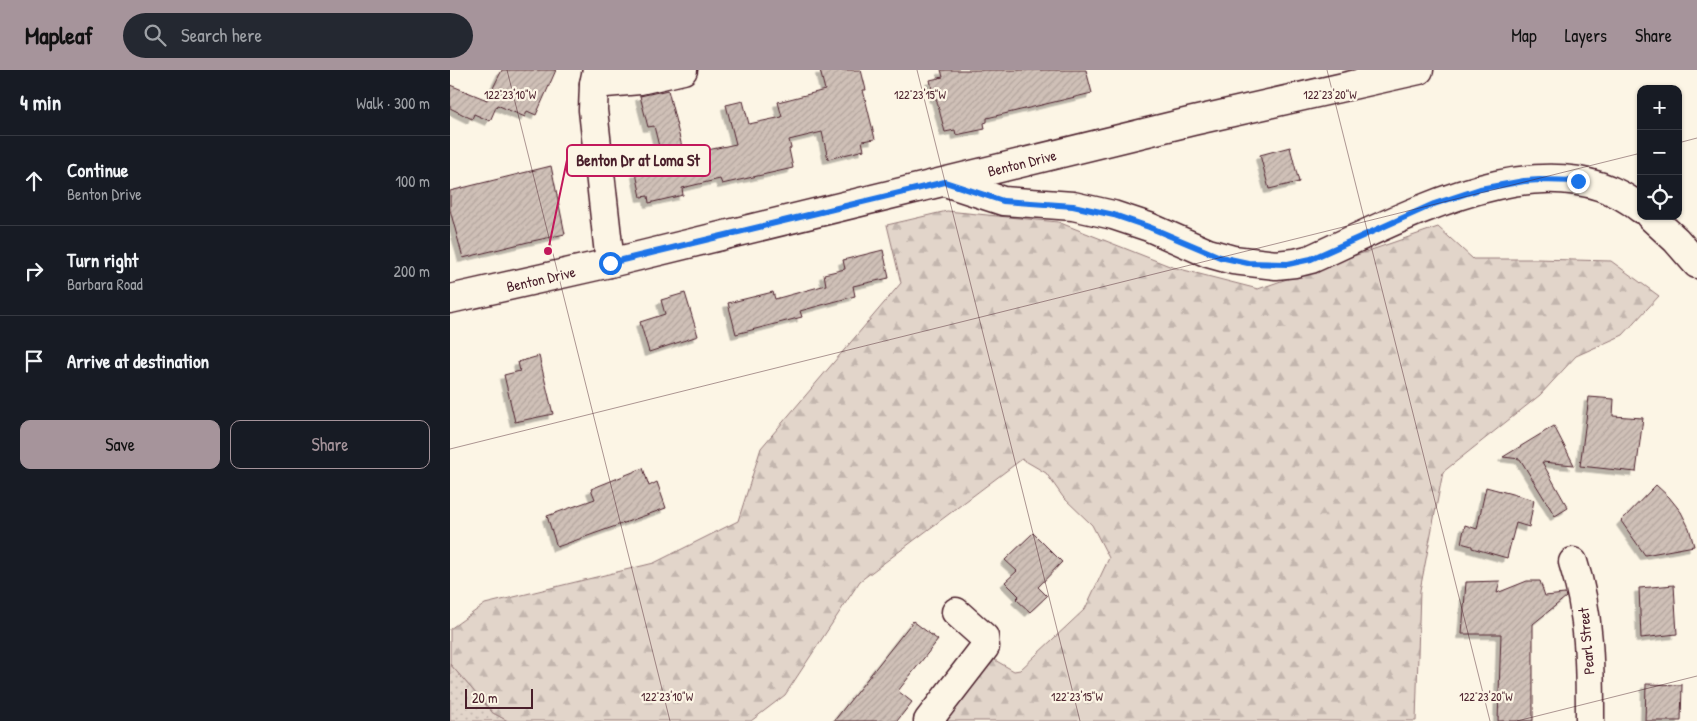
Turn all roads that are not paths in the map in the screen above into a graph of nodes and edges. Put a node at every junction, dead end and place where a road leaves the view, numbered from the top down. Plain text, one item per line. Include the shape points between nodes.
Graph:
1 (683, 70) edge
2 (1407, 72) edge
3 (595, 77) edge
4 (945, 182) junction
5 (1637, 207) edge
6 (1654, 220) edge
7 (610, 263) junction
8 (1697, 264) edge
9 (450, 299) edge
10 (1573, 562) dead end
11 (956, 612) dead end
12 (928, 721) edge
13 (1590, 721) edge

1 - 3 street via 640,80
2 - 4 street, Benton Drive
3 - 7 street via 594,110
4 - 5 street via 1003,201 1073,206 1114,215 1220,257 1269,264 1311,259 1434,204 1506,183 1578,181 1606,189
4 - 7 street, Benton Drive
6 - 8 street
7 - 9 street, Benton Drive
10 - 13 street, Pearl Street via 1581,592 1590,658
11 - 12 street via 984,636 985,648

